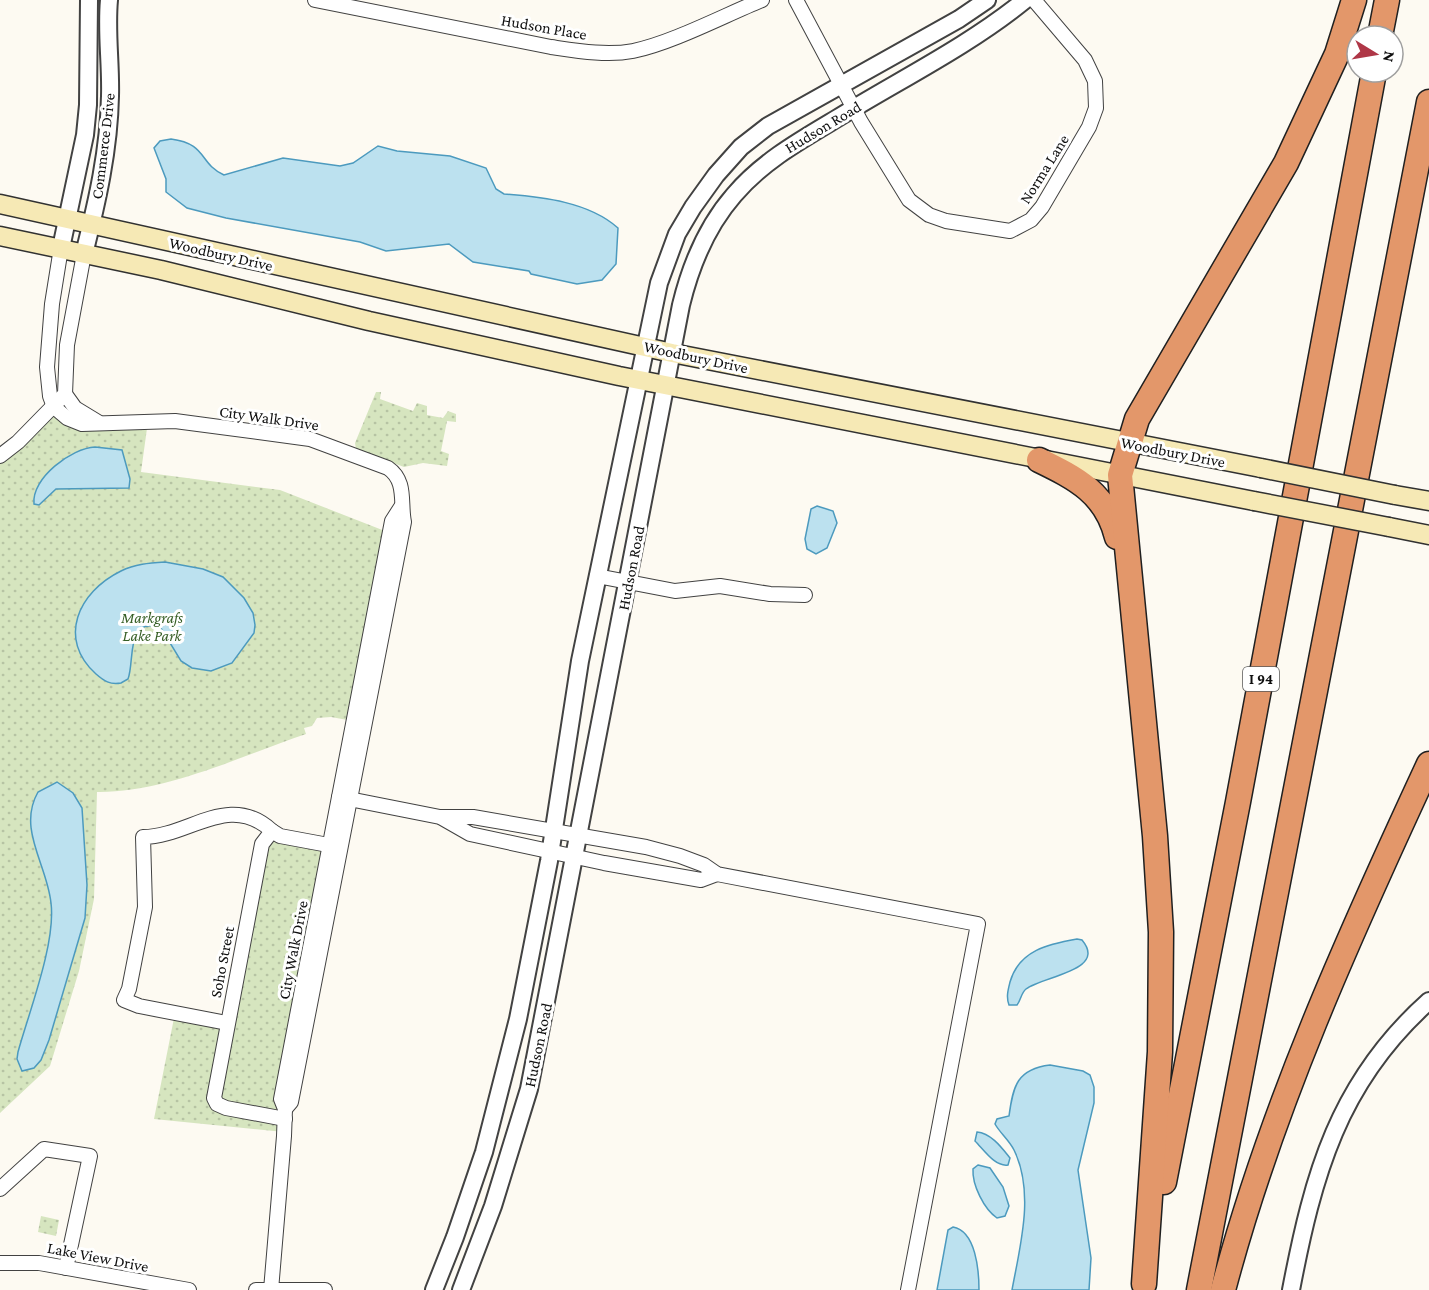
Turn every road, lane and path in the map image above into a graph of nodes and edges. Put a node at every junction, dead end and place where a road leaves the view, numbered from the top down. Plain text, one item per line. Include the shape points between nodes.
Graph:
1 (89, 0) edge
2 (109, 0) edge
3 (315, 0) edge
4 (762, 0) edge
5 (796, 0) edge
6 (987, 0) edge
7 (1025, 0) edge
8 (1034, 0) edge
9 (1354, 0) edge
10 (1387, 0) edge
11 (1382, 24) edge
12 (841, 84) junction
13 (1372, 84) edge
14 (1429, 102) edge
15 (853, 108) junction
16 (0, 204) edge
17 (69, 219) junction
18 (92, 224) junction
19 (0, 236) edge
20 (62, 248) junction
21 (84, 254) junction
22 (644, 346) junction
23 (672, 352) junction
24 (637, 380) junction
25 (666, 386) junction
26 (65, 394) junction
27 (54, 407) junction
28 (98, 422) junction
29 (1129, 443) junction
30 (0, 456) edge
31 (1039, 460) junction
32 (1120, 475) junction
33 (1429, 501) edge
34 (1429, 535) edge
35 (597, 576) junction
36 (628, 582) junction
37 (805, 595) dead end
38 (1133, 618) junction
39 (1429, 764) edge
40 (344, 798) junction
41 (440, 817) junction
42 (272, 831) junction
43 (552, 831) junction
44 (579, 835) junction
45 (335, 846) junction
46 (550, 850) junction
47 (575, 856) junction
48 (717, 874) junction
49 (1429, 1001) edge
50 (227, 1023) junction
51 (285, 1114) junction
52 (0, 1189) edge
53 (0, 1263) edge
54 (66, 1268) junction
55 (1143, 1287) edge
56 (189, 1290) edge
57 (256, 1290) edge
58 (272, 1290) edge
59 (325, 1290) edge
60 (434, 1290) edge
61 (461, 1290) edge
62 (908, 1290) edge
63 (1199, 1290) edge
64 (1223, 1290) edge
65 (1291, 1290) edge

1 - 17 street, Commerce Drive via 88,105
2 - 18 street, Commerce Drive via 110,108
3 - 4 street, Hudson Place via 551,47 616,52 652,45
5 - 12 street
6 - 12 street, Hudson Road
7 - 15 street, Hudson Road via 968,41
8 - 15 street, Norma Lane via 1085,60 1097,94 1089,127 1031,220 1010,231 1000,231 946,221 919,208 900,188
9 - 29 highway via 1337,54 1286,163 1137,419
10 - 11 highway
12 - 15 street, Norma Lane
12 - 22 street, Hudson Road via 768,126 741,147 716,175 677,234
13 - 55 highway, I 94
14 - 63 highway
15 - 23 street, Hudson Road via 780,152 745,183 716,218 701,243 688,278
16 - 17 main road, Woodbury Drive
17 - 18 main road, Woodbury Drive
17 - 20 street, Commerce Drive
18 - 21 street, Commerce Drive
18 - 22 main road, Woodbury Drive
19 - 20 main road, Woodbury Drive
20 - 21 main road, Woodbury Drive
20 - 27 street via 48,344
21 - 24 main road, Woodbury Drive
21 - 26 street via 67,345
22 - 23 main road, Woodbury Drive
22 - 24 street, Hudson Road
23 - 25 street, Hudson Road
23 - 29 main road, Woodbury Drive
24 - 25 main road, Woodbury Drive
24 - 35 street, Hudson Road
25 - 31 main road, Woodbury Drive
25 - 36 street, Hudson Road
26 - 27 street
26 - 28 street via 75,408
27 - 28 street, City Walk Drive via 78,423
27 - 30 street
28 - 40 street, City Walk Drive via 175,421 317,440 392,471 402,488 401,507 393,520
29 - 32 highway
29 - 33 main road, Woodbury Drive, bridge
31 - 32 main road, Woodbury Drive
31 - 38 highway via 1083,483 1104,505 1115,529
32 - 34 main road, Woodbury Drive, bridge
32 - 38 highway
35 - 36 street
35 - 43 street, Hudson Road
36 - 37 street via 675,591 717,586 765,594
36 - 44 street, Hudson Road
38 - 55 highway via 1158,869 1162,960 1160,1052
39 - 64 highway via 1297,1066
40 - 41 street
40 - 45 street, City Walk Drive
41 - 43 street via 473,817
41 - 46 street via 471,834
42 - 45 street via 280,836
42 - 50 street, Soho Street via 262,844
42 - 50 street via 252,818 232,814 143,837 145,907 124,1000
43 - 44 street
43 - 46 street, Hudson Road
44 - 47 street, Hudson Road
44 - 48 street via 670,853
45 - 51 street, City Walk Drive via 281,1099
46 - 47 street
46 - 60 street, Hudson Road via 501,1091 469,1199
47 - 48 street via 700,880
47 - 61 street, Hudson Road via 529,1089 493,1206
48 - 62 street via 978,924
49 - 65 street via 1371,1062 1340,1118 1312,1189
50 - 51 street, Soho Street via 214,1100 226,1108
51 - 58 street, City Walk Drive
52 - 54 street via 44,1149 90,1156
53 - 54 street, Lake View Drive via 32,1262
54 - 56 street, Lake View Drive
57 - 58 street
58 - 59 street

